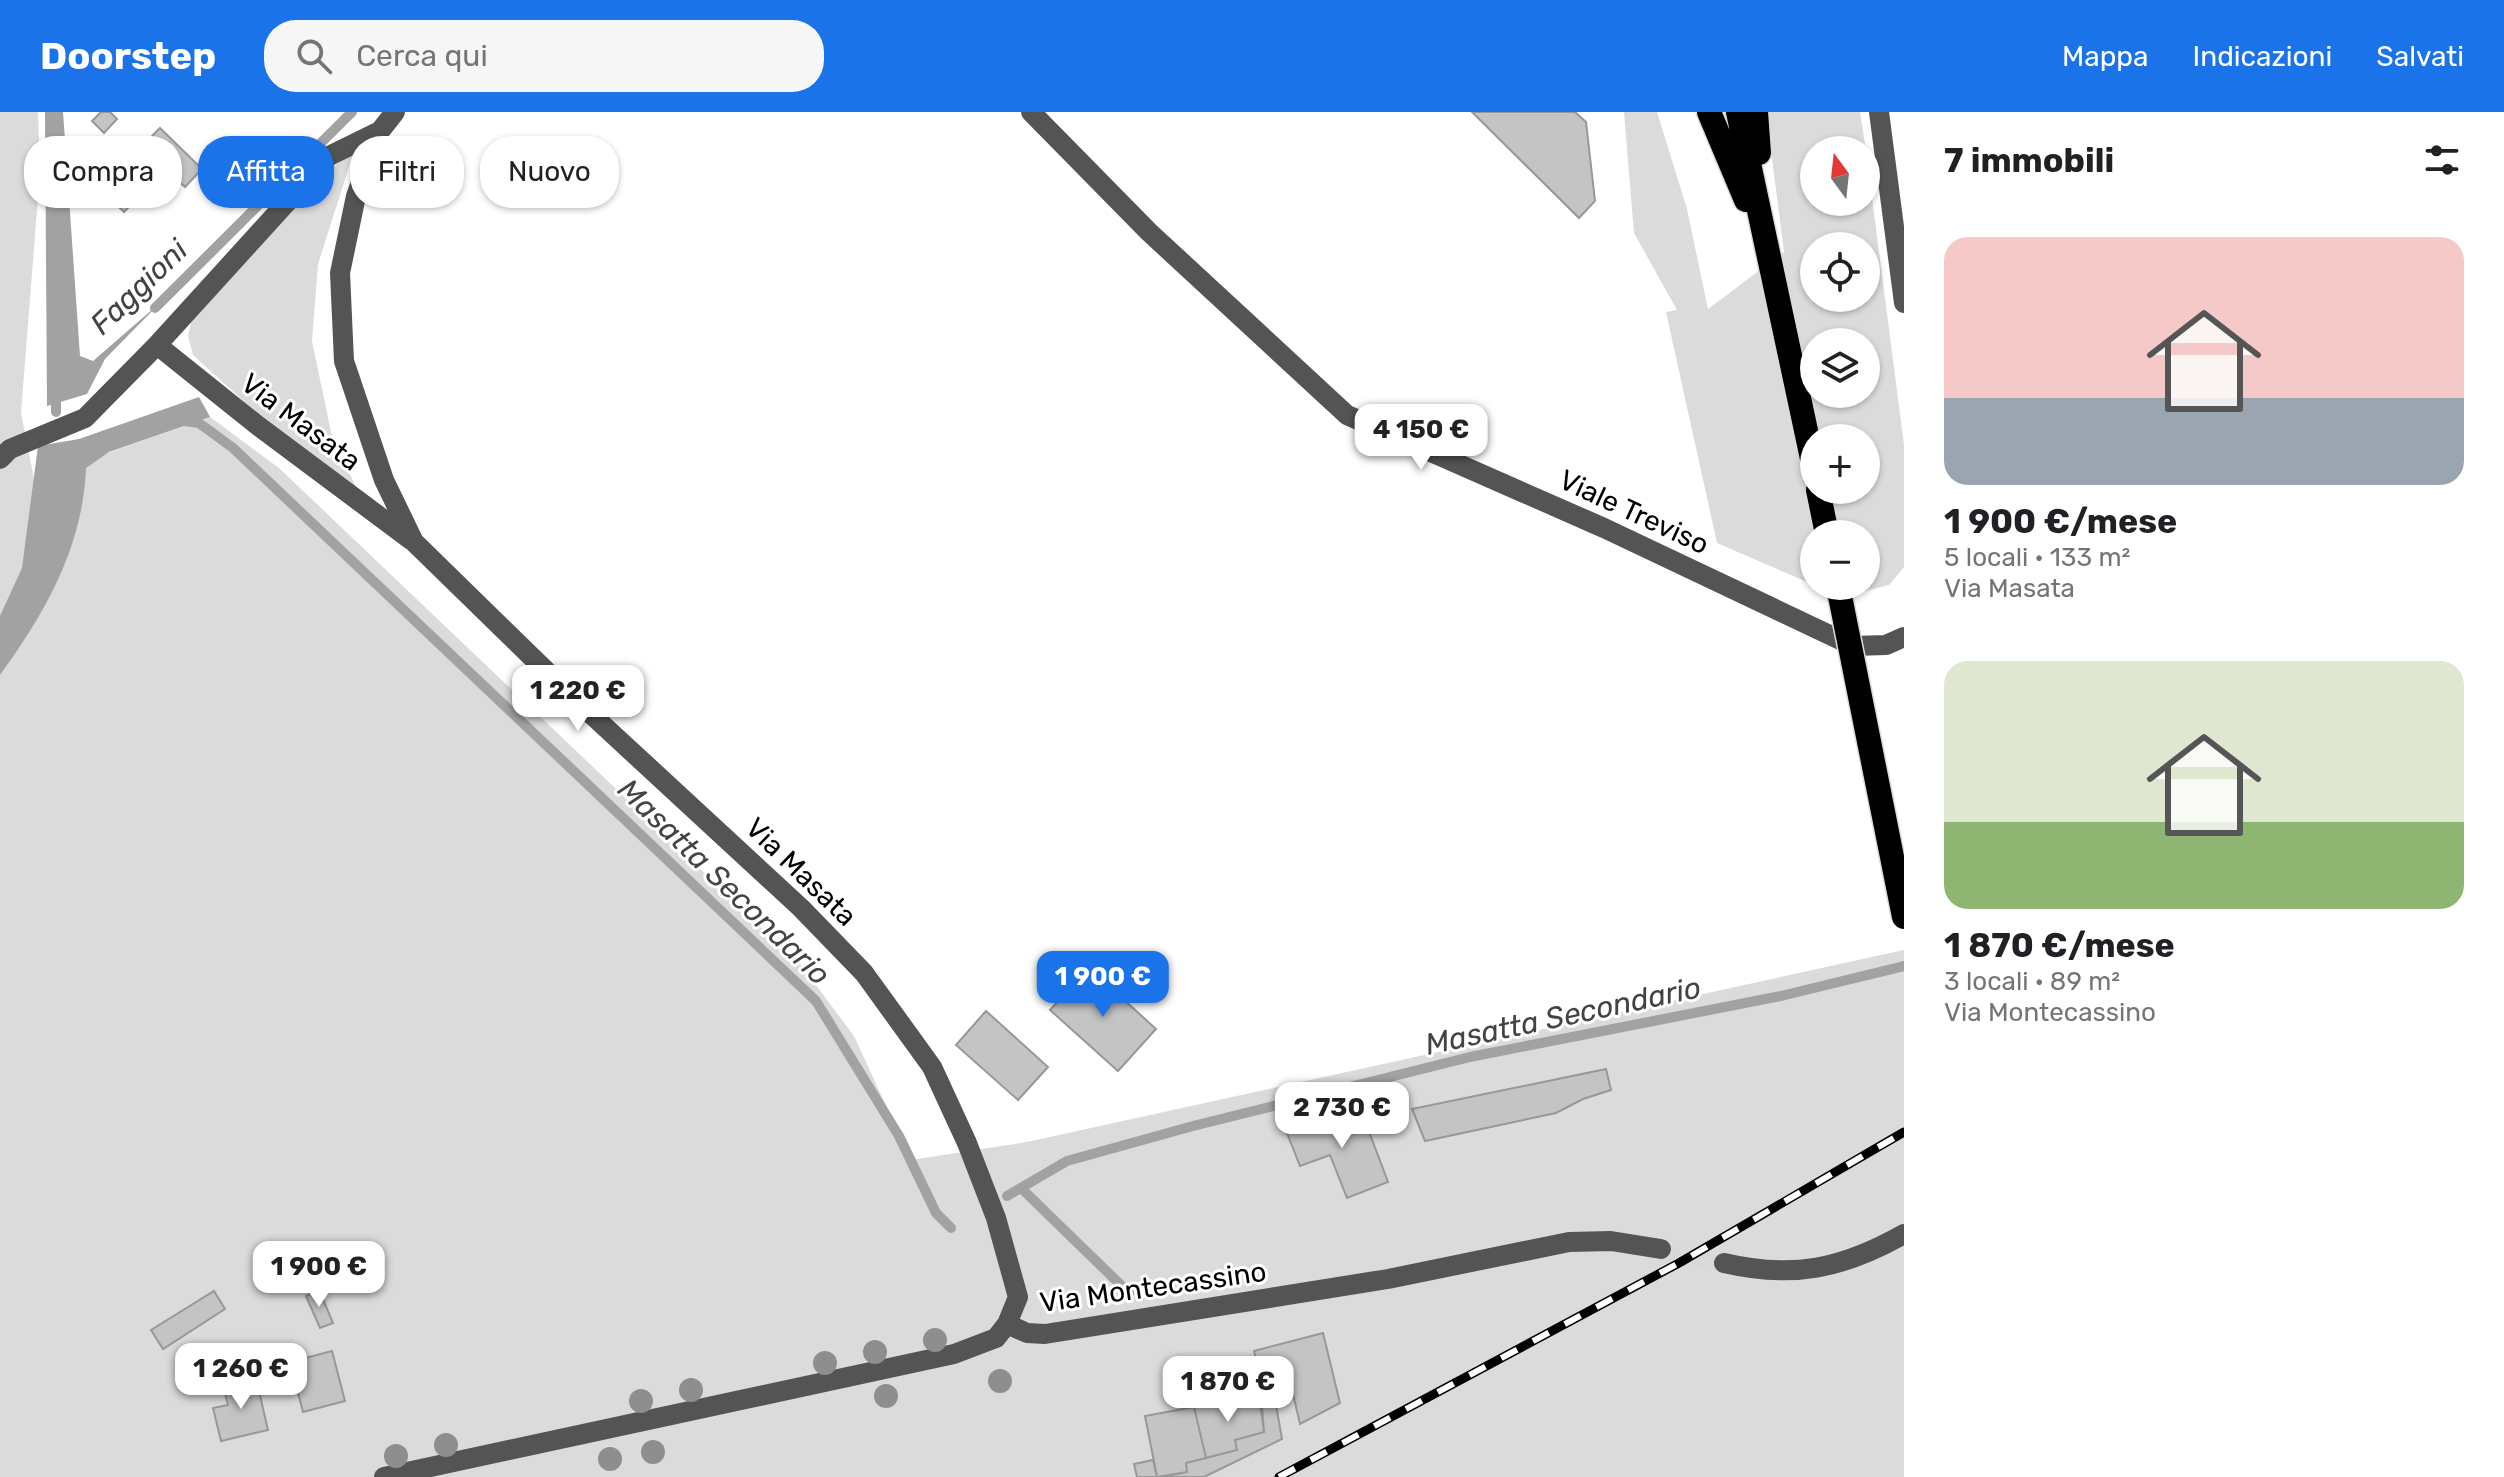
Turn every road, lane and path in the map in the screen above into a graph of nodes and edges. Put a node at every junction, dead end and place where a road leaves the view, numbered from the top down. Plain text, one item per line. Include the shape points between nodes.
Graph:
1 (395, 112) edge
2 (1031, 112) edge
3 (1709, 112) edge
4 (1738, 112) edge
5 (1756, 112) edge
6 (1879, 112) edge
7 (380, 131) junction
8 (1766, 243) junction
9 (1904, 303) edge
10 (157, 345) junction
11 (1805, 424) edge
12 (0, 459) edge
13 (414, 542) junction
14 (1841, 600) edge
15 (1904, 637) edge
16 (1904, 917) edge
17 (1904, 1234) edge
18 (1661, 1249) tunnel mouth
19 (1724, 1263) tunnel mouth
20 (1007, 1324) junction
21 (384, 1477) edge

1 - 7 street, Via Masata
2 - 15 street, Viale Treviso via 1149,232 1347,415 1853,646 1886,645
3 - 8 highway
4 - 8 highway
5 - 8 highway
6 - 9 street
7 - 10 street, Via Masata via 329,156
7 - 13 street, Via Masata via 356,196 340,273 344,361 384,480
8 - 11 highway
10 - 12 street, Via Masata via 85,418 10,449
10 - 13 street, Via Masata
13 - 20 street, Via Masata via 864,973 932,1067 967,1143 1016,1286 1018,1297
14 - 16 highway, bridge
17 - 19 street via 1854,1260 1811,1270 1763,1272
18 - 20 street, Via Montecassino via 1611,1241 1569,1242 1388,1279 1045,1334
20 - 21 street, Via Montecassino via 996,1338 954,1354

